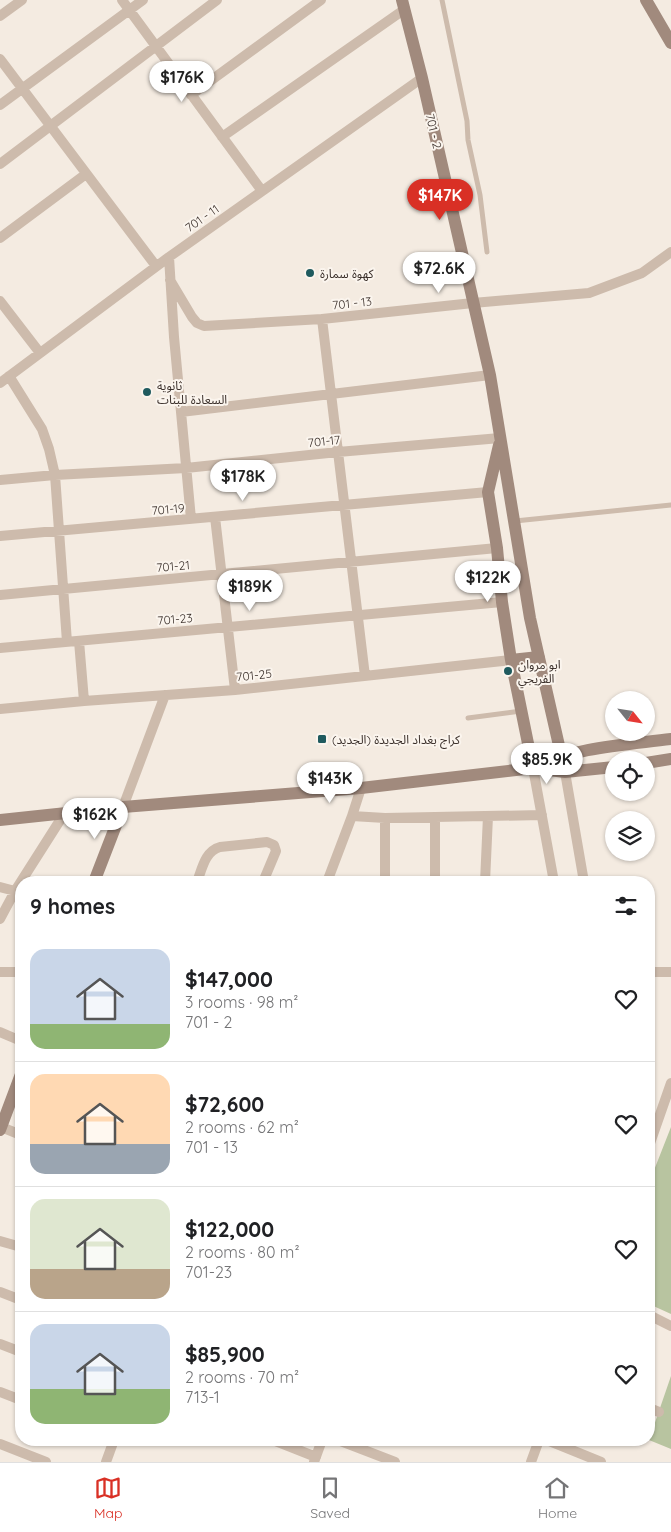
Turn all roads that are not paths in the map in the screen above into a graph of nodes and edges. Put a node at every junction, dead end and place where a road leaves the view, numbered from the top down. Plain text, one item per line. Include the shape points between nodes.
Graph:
1 (22, 0) edge
2 (122, 0) edge
3 (143, 0) edge
4 (217, 0) edge
5 (321, 0) edge
6 (442, 0) edge
7 (646, 0) edge
8 (403, 5) edge
9 (129, 10) junction
10 (0, 16) edge
11 (671, 43) edge
12 (156, 46) junction
13 (0, 59) edge
14 (422, 78) junction
15 (22, 89) junction
16 (191, 95) junction
17 (0, 105) edge
18 (50, 126) junction
19 (222, 137) junction
20 (0, 164) edge
21 (86, 174) junction
22 (262, 191) junction
23 (0, 238) edge
24 (487, 252) dead end
25 (671, 252) edge
26 (169, 257) junction
27 (156, 266) junction
28 (170, 280) junction
29 (473, 303) junction
30 (1, 304) edge
31 (322, 319) junction
32 (40, 353) junction
33 (490, 375) junction
34 (9, 376) junction
35 (0, 383) edge
36 (331, 393) junction
37 (181, 412) junction
38 (500, 438) junction
39 (338, 452) junction
40 (186, 468) junction
41 (55, 475) junction
42 (0, 480) edge
43 (488, 492) junction
44 (344, 505) junction
45 (671, 505) edge
46 (215, 517) junction
47 (191, 519) junction
48 (514, 521) junction
49 (59, 531) junction
50 (0, 536) edge
51 (497, 548) junction
52 (351, 562) junction
53 (222, 574) junction
54 (63, 589) junction
55 (0, 595) edge
56 (502, 602) junction
57 (358, 615) junction
58 (228, 627) junction
59 (80, 641) junction
60 (67, 642) junction
61 (0, 648) edge
62 (539, 658) junction
63 (511, 660) junction
64 (365, 676) junction
65 (235, 690) junction
66 (165, 695) junction
67 (84, 701) junction
68 (0, 709) edge
69 (521, 711) junction
70 (468, 718) dead end
71 (671, 739) edge
72 (561, 756) junction
73 (671, 759) edge
74 (655, 762) edge
75 (533, 768) junction
76 (605, 768) edge
77 (564, 772) junction
78 (360, 788) junction
79 (123, 806) junction
80 (64, 814) junction
81 (542, 815) junction
82 (352, 816) junction
83 (435, 816) junction
84 (488, 816) junction
85 (385, 818) junction
86 (0, 820) edge
87 (552, 871) junction
88 (25, 876) edge
89 (96, 876) edge
90 (199, 876) edge
91 (266, 876) edge
92 (329, 876) edge
93 (385, 876) edge
94 (435, 876) edge
95 (485, 876) edge
96 (549, 876) edge
97 (553, 876) edge
98 (583, 876) edge
99 (0, 887) edge
100 (15, 891) edge
101 (15, 893) edge
102 (0, 919) edge
103 (0, 972) edge
104 (15, 972) edge
105 (655, 972) edge
106 (671, 972) edge
107 (0, 1032) edge
108 (15, 1038) edge
109 (671, 1083) edge
110 (15, 1090) edge
111 (668, 1102) edge
112 (1, 1129) edge
113 (655, 1132) edge
114 (15, 1133) edge
115 (0, 1241) edge
116 (15, 1245) edge
117 (0, 1292) edge
118 (15, 1298) edge
119 (655, 1318) edge
120 (671, 1326) edge
121 (0, 1344) edge
122 (15, 1350) edge
123 (0, 1392) edge
124 (15, 1398) edge
125 (0, 1444) edge
126 (113, 1446) edge
127 (286, 1446) edge
128 (320, 1446) edge
129 (354, 1446) edge
130 (537, 1446) edge
131 (562, 1446) edge
132 (315, 1459) edge
133 (110, 1461) edge
134 (46, 1462) edge
135 (395, 1462) edge
136 (531, 1462) edge
137 (601, 1462) edge

1 - 10 street
2 - 9 street
3 - 9 street
4 - 12 street
5 - 16 street
6 - 24 lane via 480,195
7 - 11 street
8 - 14 street, 701 - 2
8 - 19 street
9 - 12 street
9 - 15 street
12 - 16 street
12 - 18 street
13 - 15 street
14 - 22 street, 701 - 11
14 - 29 street, 701 - 2
15 - 17 street
15 - 18 street
16 - 19 street
18 - 20 street
18 - 21 street
19 - 22 street
21 - 23 street
21 - 27 street
22 - 26 street, 701 - 11
25 - 29 street, 701 - 13 via 642,273 589,294
26 - 27 street, 701 - 11
26 - 28 street
27 - 32 street, 701 - 11
28 - 31 street, 701 - 13 via 192,317 204,326
28 - 37 street
29 - 31 street, 701 - 13
29 - 33 street, 701 - 2
30 - 32 street
31 - 36 street
32 - 34 street, 701 - 11
33 - 36 street
33 - 38 street, 701 - 2
34 - 35 street, 701 - 11
34 - 41 street via 42,430
36 - 37 street
36 - 39 street
37 - 40 street
38 - 39 street, 701-17
38 - 43 street
38 - 48 street, 701 - 2
39 - 40 street, 701-17
39 - 44 street
40 - 41 street, 701-17
40 - 47 street
41 - 42 street, 701-17
41 - 49 street
43 - 44 street, 701-19
43 - 51 street
44 - 46 street, 701-19
44 - 52 street
45 - 48 lane
46 - 47 street, 701-19
46 - 53 street
47 - 49 street, 701-19
48 - 62 street, 701 - 2
49 - 50 street, 701-19
49 - 54 street
51 - 52 street, 701-21
51 - 56 street
52 - 53 street, 701-21
52 - 57 street
53 - 54 street, 701-21
53 - 58 street
54 - 55 street, 701-21
54 - 60 street
56 - 57 street, 701-23
56 - 63 street
57 - 58 street, 701-23
57 - 64 street
58 - 59 street, 701-23
58 - 65 street
59 - 60 street, 701-23
59 - 67 street
60 - 61 street, 701-23
62 - 63 street
62 - 72 street, 701 - 2
63 - 64 street, 701-25
63 - 69 street
64 - 65 street, 701-25
65 - 66 street, 701-25
66 - 67 street, 701-25
66 - 79 street
67 - 68 street, 701-25
69 - 70 lane
69 - 75 street
71 - 72 street
72 - 75 street
72 - 77 street, 701 - 2
73 - 74 street
75 - 77 street
75 - 78 street
75 - 81 street
76 - 77 street
77 - 98 street
78 - 79 street
78 - 82 street
79 - 80 street
79 - 89 street
80 - 86 street
80 - 88 street
81 - 84 street
81 - 87 street
82 - 85 street
82 - 92 street
83 - 84 street
83 - 85 street
83 - 94 street
84 - 95 street
85 - 93 street
87 - 96 street
87 - 97 street
90 - 91 street via 213,849 267,842 274,845 276,851
99 - 100 street
101 - 102 street
103 - 104 street
105 - 106 street
107 - 108 street
109 - 111 street
110 - 112 street
111 - 113 street
112 - 114 street
115 - 116 street
117 - 118 street
119 - 120 street
121 - 122 street
123 - 124 street
125 - 134 street
126 - 133 street
127 - 132 street
128 - 132 street
129 - 135 street
130 - 136 street
131 - 137 street

